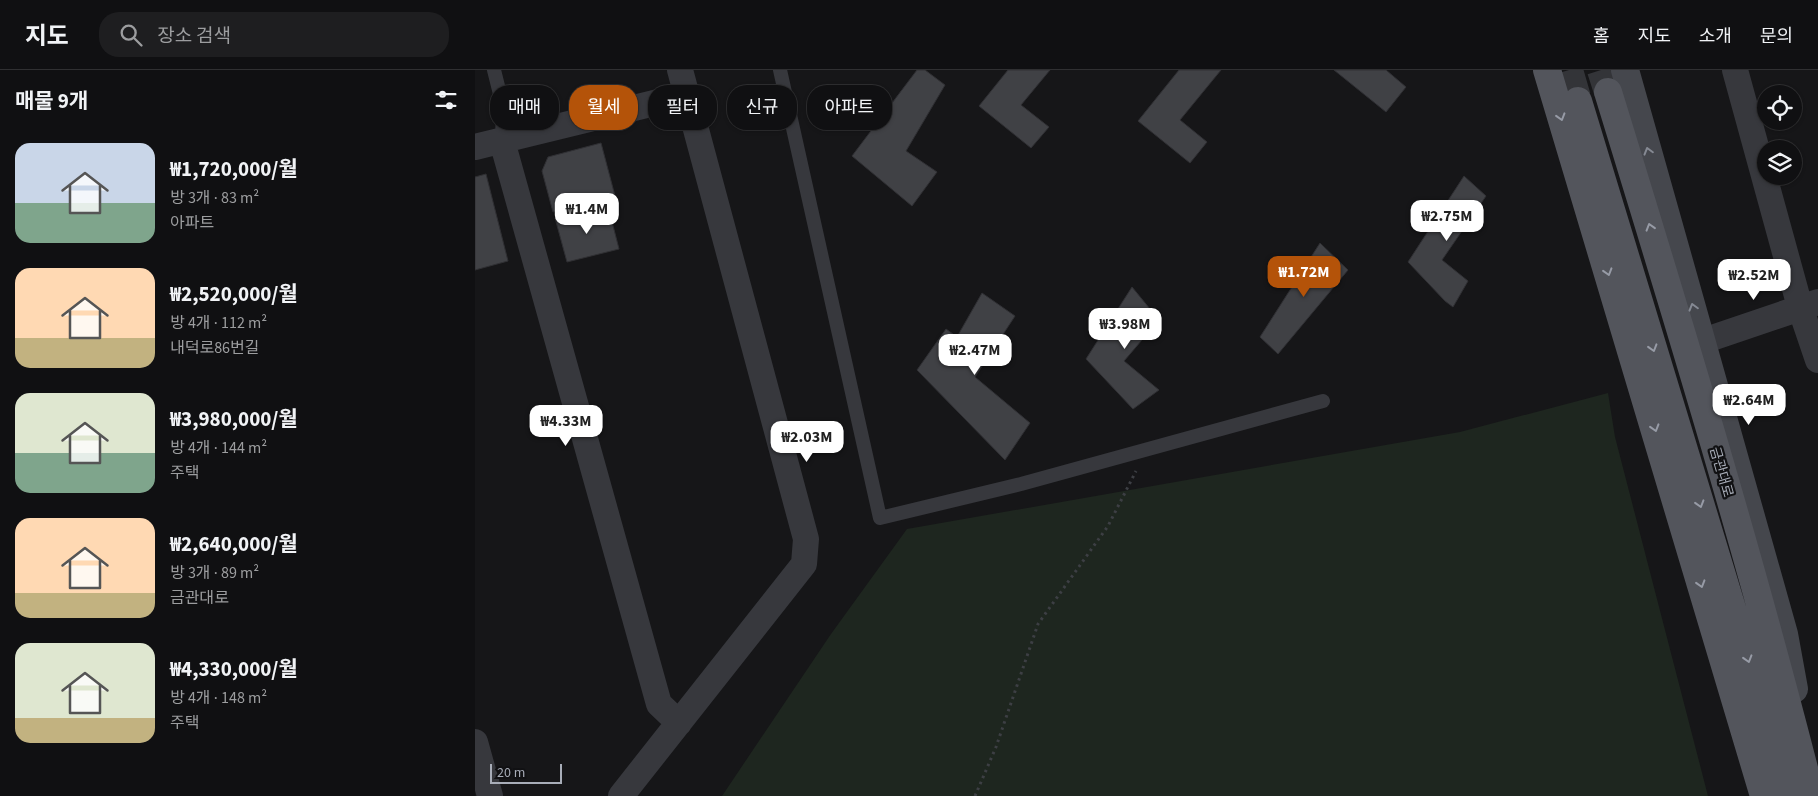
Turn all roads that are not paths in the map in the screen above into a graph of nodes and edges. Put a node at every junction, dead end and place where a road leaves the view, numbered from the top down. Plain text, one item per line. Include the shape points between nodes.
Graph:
1 (494, 70) edge
2 (680, 70) edge
3 (779, 70) edge
4 (1547, 70) edge
5 (1625, 70) tunnel mouth
6 (1735, 70) edge
7 (684, 85) edge
8 (1608, 92) tunnel mouth
9 (1578, 100) tunnel mouth
10 (648, 105) edge
11 (696, 130) edge
12 (502, 141) junction
13 (475, 147) edge
14 (1809, 305) edge
15 (1703, 341) junction
16 (1818, 360) edge
17 (1323, 401) dead end
18 (679, 723) junction
19 (475, 742) edge
20 (490, 796) edge
21 (621, 796) edge
22 (1764, 796) edge
23 (1789, 796) edge
24 (1812, 796) edge

1 - 12 lane via 503,106
2 - 7 street
3 - 17 lane via 880,518 1021,484
4 -> 22 main road
15 -> 5 main road
6 - 14 street
24 -> 8 main road, 금관대로 via 1773,647 1679,321
9 -> 23 main road
10 - 12 street
11 - 18 street via 805,538 804,564
12 - 13 street
12 - 18 street via 659,704
14 - 15 street
14 - 16 street
15 - 24 main road via 1784,634
18 - 21 street
19 - 20 street

